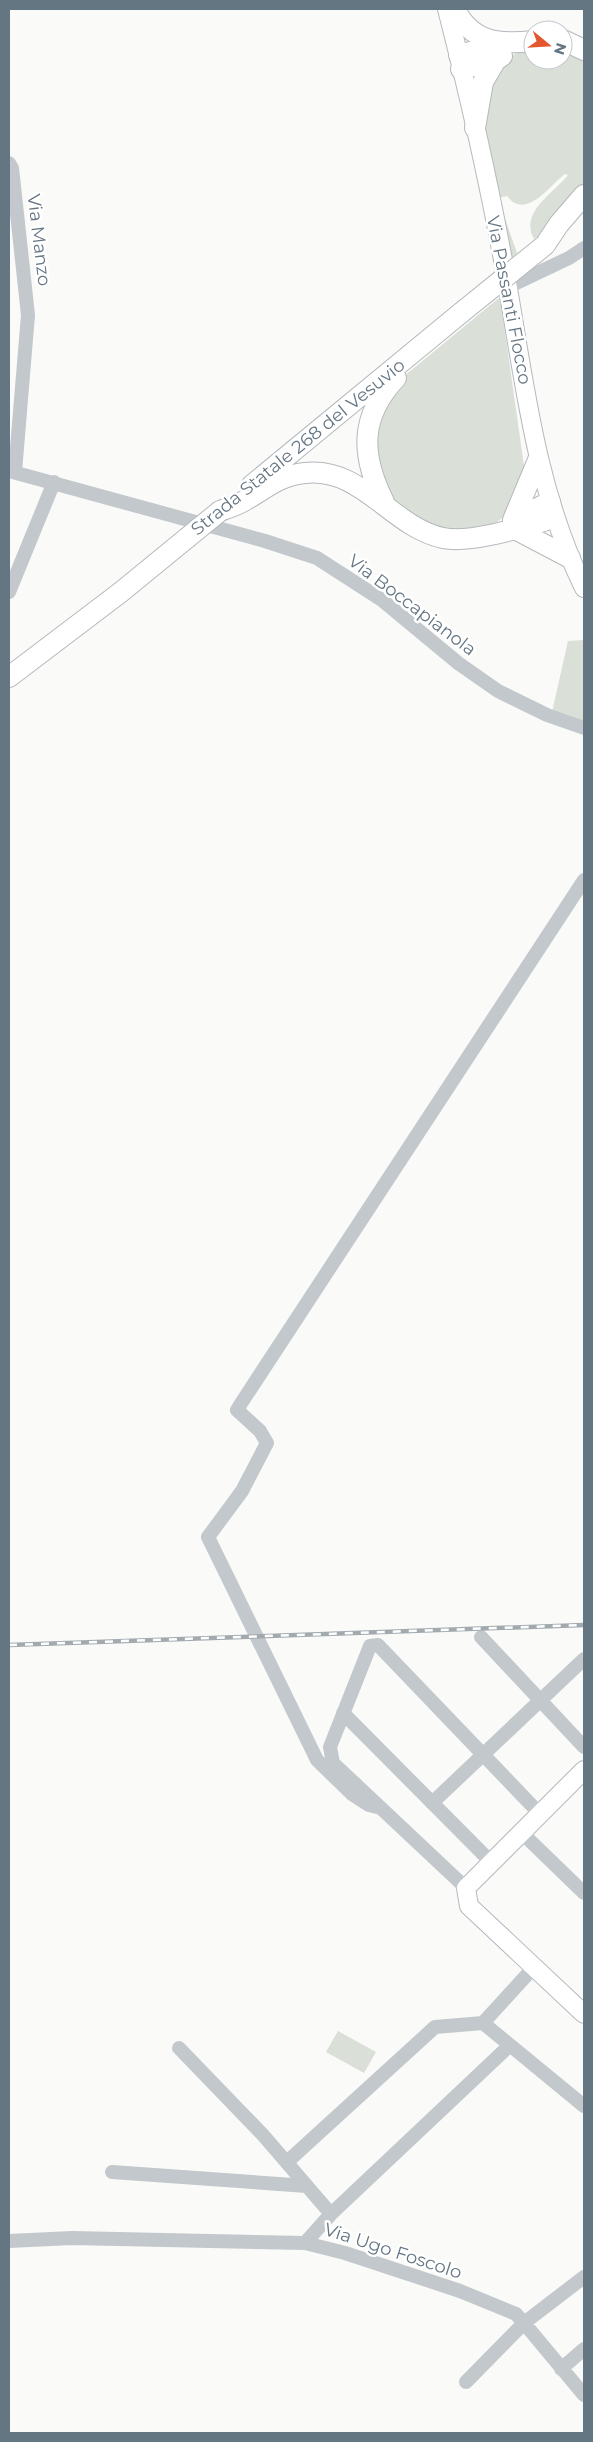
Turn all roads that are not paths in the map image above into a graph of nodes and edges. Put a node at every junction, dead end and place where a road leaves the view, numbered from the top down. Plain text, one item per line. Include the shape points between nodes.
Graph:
1 (447, 9) edge
2 (455, 9) edge
3 (521, 42) edge
4 (496, 60) junction
5 (460, 62) junction
6 (475, 128) junction
7 (9, 163) edge
8 (584, 195) edge
9 (584, 214) edge
10 (545, 244) junction
11 (584, 248) edge
12 (508, 287) junction
13 (462, 312) junction
14 (538, 460) junction
15 (12, 472) edge
16 (54, 482) junction
17 (386, 506) junction
18 (552, 510) junction
19 (220, 511) junction
20 (514, 524) junction
21 (570, 558) junction
22 (584, 588) edge
23 (9, 592) edge
24 (9, 677) edge
25 (584, 728) edge
26 (584, 880) edge
27 (481, 1637) dead end
28 (584, 1659) edge
29 (540, 1700) junction
30 (343, 1713) junction
31 (584, 1747) edge
32 (483, 1755) junction
33 (584, 1770) edge
34 (432, 1803) junction
35 (381, 1808) junction
36 (540, 1814) junction
37 (522, 1832) junction
38 (492, 1863) junction
39 (466, 1888) junction
40 (584, 1894) edge
41 (534, 1967) junction
42 (583, 2010) edge
43 (483, 2023) junction
44 (510, 2045) junction
45 (179, 2048) dead end
46 (584, 2106) edge
47 (287, 2162) junction
48 (112, 2172) dead end
49 (307, 2186) junction
50 (331, 2214) junction
51 (9, 2241) edge
52 (305, 2243) junction
53 (584, 2277) edge
54 (524, 2323) junction
55 (584, 2349) edge
56 (561, 2369) junction
57 (466, 2382) dead end
58 (584, 2395) edge

1 - 5 main road, Via Passanti Flocco
2 - 3 highway via 462,24 485,38
3 - 4 highway
3 - 5 highway
4 - 5 highway
4 - 6 highway via 483,82
5 - 6 main road, Via Passanti Flocco
6 - 12 main road, Via Passanti Flocco
7 - 15 street, Via Manzo via 28,314
8 - 10 highway
9 - 10 highway, Strada Statale 268 del Vesuvio
10 - 13 highway, Strada Statale 268 del Vesuvio, bridge
11 - 12 street
12 - 14 main road, Via Passanti Flocco
13 - 17 highway via 436,343 383,391 374,408 366,449 369,468
13 - 19 highway, Strada Statale 268 del Vesuvio
14 - 18 main road, Via Passanti Flocco
14 - 20 highway
15 - 16 street, Via Boccapianola
16 - 23 street
16 - 25 street, Via Boccapianola via 317,558 382,600 458,663 498,690 547,715
17 - 19 highway via 353,482 331,475 306,473 281,479
17 - 20 highway via 408,524 445,538 492,533
18 - 20 highway
18 - 21 main road, Via Passanti Flocco
19 - 24 highway, Strada Statale 268 del Vesuvio, bridge via 122,592
20 - 21 highway
21 - 22 main road, Via Passanti Flocco
26 - 35 street via 237,1410 260,1431 267,1443 242,1491 208,1537 317,1760 352,1794 369,1805
27 - 29 street
28 - 29 street
29 - 31 street
29 - 32 street
30 - 32 street via 370,1646 378,1645
30 - 34 street
30 - 35 street via 330,1747 333,1763
32 - 34 street
32 - 36 street
33 - 36 main road
34 - 38 street
35 - 39 street
36 - 37 main road
37 - 38 main road
37 - 40 street
38 - 39 main road
39 - 41 main road via 469,1906
41 - 42 main road
41 - 43 street
43 - 44 street
43 - 47 street via 435,2027
44 - 46 street
44 - 50 street
45 - 47 street
47 - 49 street
48 - 49 street
49 - 50 street
50 - 52 street
51 - 52 street, Via Ugo Foscolo via 72,2238
52 - 54 street, Via Ugo Foscolo via 460,2291 516,2314
53 - 54 street
54 - 56 street, Via Ugo Foscolo
54 - 57 street
55 - 56 street
56 - 58 street, Via Ugo Foscolo

